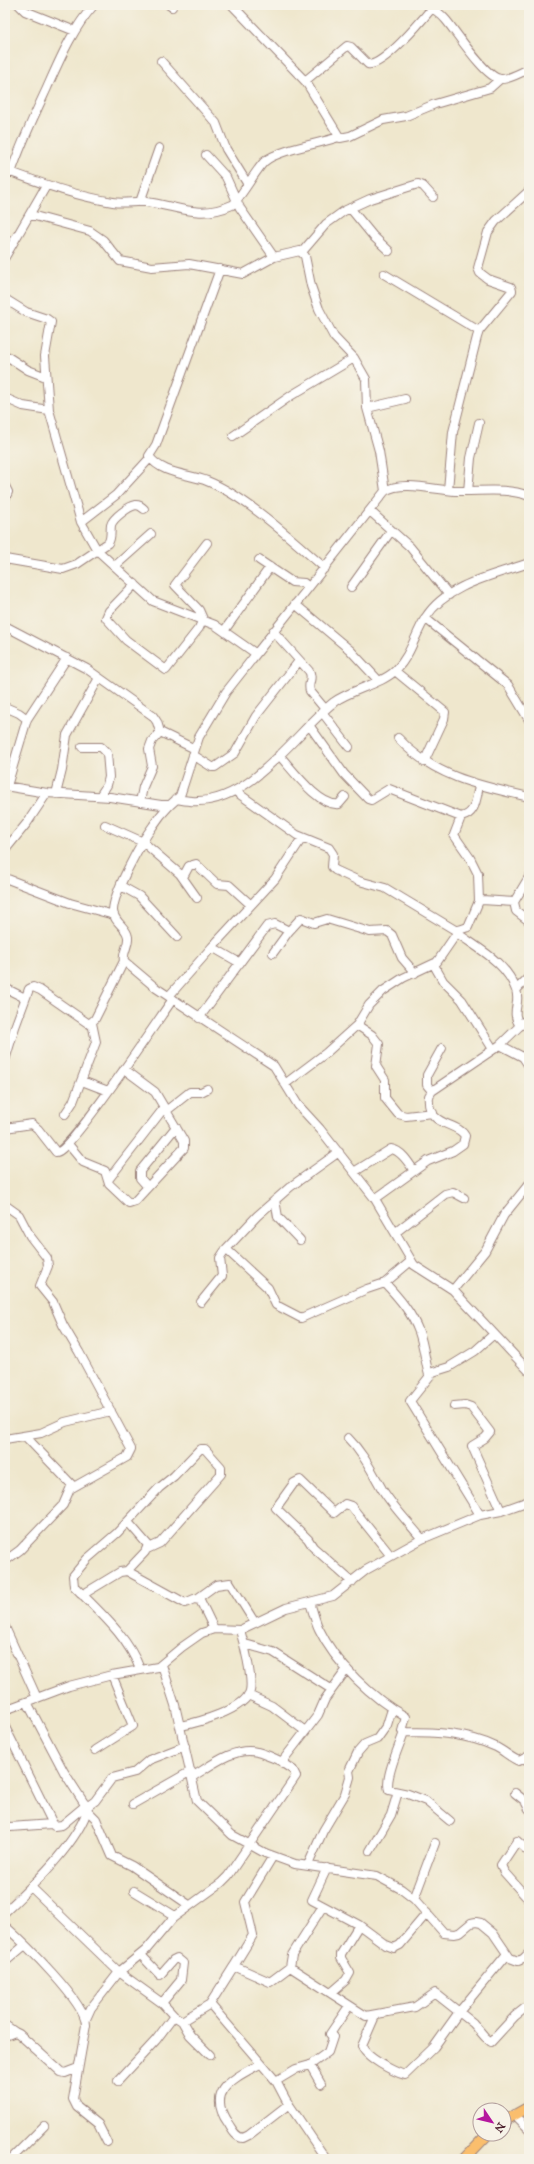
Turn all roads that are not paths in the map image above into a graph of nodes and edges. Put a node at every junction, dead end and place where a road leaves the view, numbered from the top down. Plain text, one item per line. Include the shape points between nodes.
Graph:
1 (19, 5) edge
2 (94, 5) edge
3 (232, 5) edge
4 (430, 7) edge
5 (75, 31) junction
6 (161, 61) dead end
7 (529, 69) edge
8 (500, 79) junction
9 (305, 80) junction
10 (339, 137) junction
11 (159, 148) dead end
12 (206, 155) dead end
13 (8, 172) edge
14 (247, 183) junction
15 (46, 186) junction
16 (529, 191) edge
17 (433, 198) dead end
18 (238, 200) junction
19 (140, 202) junction
20 (350, 208) junction
21 (31, 215) junction
22 (390, 251) dead end
23 (302, 252) junction
24 (5, 257) edge
25 (274, 257) junction
26 (220, 269) junction
27 (384, 274) dead end
28 (5, 299) edge
29 (479, 331) junction
30 (5, 355) edge
31 (354, 358) junction
32 (46, 377) junction
33 (5, 398) edge
34 (405, 399) dead end
35 (367, 408) junction
36 (49, 410) junction
37 (479, 423) dead end
38 (233, 436) dead end
39 (150, 458) junction
40 (5, 486) edge
41 (448, 490) junction
42 (386, 491) junction
43 (468, 491) junction
44 (529, 496) edge
45 (5, 498) edge
46 (144, 509) dead end
47 (370, 511) junction
48 (81, 522) junction
49 (392, 531) junction
50 (151, 534) dead end
51 (207, 543) dead end
52 (97, 550) junction
53 (5, 559) edge
54 (259, 560) dead end
55 (529, 563) edge
56 (115, 566) junction
57 (270, 567) junction
58 (325, 568) junction
59 (135, 584) junction
60 (309, 587) junction
61 (351, 587) dead end
62 (449, 595) junction
63 (296, 604) junction
64 (425, 618) junction
65 (203, 619) junction
66 (5, 626) edge
67 (224, 631) junction
68 (273, 631) junction
69 (255, 653) junction
70 (67, 658) junction
71 (300, 661) junction
72 (395, 671) junction
73 (99, 678) junction
74 (378, 680) junction
75 (5, 707) edge
76 (324, 710) junction
77 (27, 719) junction
78 (529, 720) edge
79 (309, 726) junction
80 (160, 732) junction
81 (398, 738) dead end
82 (82, 747) dead end
83 (349, 747) dead end
84 (194, 752) junction
85 (279, 755) junction
86 (424, 762) junction
87 (6, 786) edge
88 (479, 786) junction
89 (235, 791) junction
90 (47, 793) junction
91 (56, 794) junction
92 (100, 796) junction
93 (345, 797) dead end
94 (529, 797) edge
95 (140, 802) junction
96 (173, 802) junction
97 (461, 817) junction
98 (105, 825) dead end
99 (302, 838) junction
100 (143, 842) junction
101 (5, 850) edge
102 (183, 877) junction
103 (529, 877) edge
104 (5, 878) edge
105 (121, 886) junction
106 (197, 898) dead end
107 (479, 902) junction
108 (514, 902) junction
109 (251, 905) junction
110 (114, 915) junction
111 (529, 921) edge
112 (289, 931) junction
113 (458, 932) junction
114 (177, 937) dead end
115 (212, 947) junction
116 (273, 953) dead end
117 (124, 961) junction
118 (240, 963) junction
119 (434, 965) junction
120 (415, 973) junction
121 (529, 977) edge
122 (5, 988) edge
123 (516, 990) junction
124 (25, 998) junction
125 (171, 998) junction
126 (529, 1017) edge
127 (199, 1018) junction
128 (92, 1023) junction
129 (357, 1025) junction
130 (520, 1026) junction
131 (497, 1047) junction
132 (442, 1048) dead end
133 (5, 1060) edge
134 (528, 1062) edge
135 (124, 1069) junction
136 (82, 1081) junction
137 (285, 1084) junction
138 (207, 1089) dead end
139 (108, 1091) junction
140 (432, 1091) junction
141 (165, 1109) junction
142 (433, 1112) junction
143 (65, 1114) dead end
144 (176, 1127) junction
145 (5, 1128) edge
146 (68, 1144) junction
147 (339, 1152) junction
148 (414, 1171) junction
149 (354, 1172) junction
150 (108, 1180) junction
151 (529, 1184) edge
152 (148, 1187) junction
153 (464, 1198) dead end
154 (375, 1199) junction
155 (276, 1200) junction
156 (5, 1205) edge
157 (396, 1232) junction
158 (300, 1240) dead end
159 (226, 1249) junction
160 (411, 1261) junction
161 (385, 1283) junction
162 (453, 1290) junction
163 (202, 1302) dead end
164 (494, 1334) junction
165 (529, 1370) edge
166 (430, 1375) junction
167 (454, 1406) dead end
168 (111, 1411) junction
169 (25, 1436) junction
170 (348, 1438) dead end
171 (5, 1439) edge
172 (73, 1486) junction
173 (529, 1501) edge
174 (501, 1511) junction
175 (480, 1515) junction
176 (128, 1522) junction
177 (422, 1539) junction
178 (147, 1549) junction
179 (391, 1556) junction
180 (5, 1561) edge
181 (127, 1571) junction
182 (352, 1582) junction
183 (82, 1595) junction
184 (198, 1598) junction
185 (310, 1603) junction
186 (255, 1623) junction
187 (5, 1627) edge
188 (214, 1629) junction
189 (240, 1630) junction
190 (245, 1644) junction
191 (162, 1665) junction
192 (140, 1669) junction
193 (347, 1669) junction
194 (112, 1675) junction
195 (331, 1689) junction
196 (248, 1695) junction
197 (38, 1698) junction
198 (27, 1702) junction
199 (392, 1709) junction
200 (5, 1710) edge
201 (180, 1726) junction
202 (5, 1727) edge
203 (305, 1731) junction
204 (404, 1732) junction
205 (185, 1746) junction
206 (95, 1750) dead end
207 (529, 1756) edge
208 (283, 1762) junction
209 (192, 1774) junction
210 (398, 1792) junction
211 (515, 1793) dead end
212 (133, 1804) dead end
213 (87, 1807) junction
214 (529, 1809) edge
215 (450, 1821) dead end
216 (52, 1824) junction
217 (5, 1826) edge
218 (435, 1843) dead end
219 (250, 1846) junction
220 (370, 1851) dead end
221 (529, 1852) edge
222 (273, 1856) junction
223 (308, 1865) junction
224 (326, 1868) junction
225 (32, 1888) junction
226 (134, 1890) dead end
227 (414, 1899) junction
228 (529, 1900) edge
229 (189, 1905) junction
230 (323, 1906) junction
231 (6, 1909) edge
232 (427, 1913) junction
233 (175, 1916) junction
234 (360, 1925) junction
235 (5, 1926) edge
236 (25, 1945) junction
237 (529, 1953) edge
238 (140, 1955) junction
239 (506, 1955) junction
240 (5, 1962) edge
241 (234, 1966) junction
242 (290, 1967) junction
243 (119, 1972) junction
244 (331, 1993) junction
245 (162, 2003) junction
246 (210, 2004) junction
247 (529, 2005) edge
248 (348, 2006) junction
249 (459, 2012) junction
250 (174, 2016) junction
251 (374, 2016) junction
252 (86, 2019) junction
253 (182, 2021) junction
254 (5, 2025) edge
255 (15, 2032) junction
256 (5, 2036) edge
257 (210, 2055) dead end
258 (260, 2064) junction
259 (310, 2065) junction
260 (78, 2068) junction
261 (276, 2081) junction
262 (118, 2082) dead end
263 (321, 2084) dead end
264 (289, 2104) junction
265 (529, 2107) edge
266 (514, 2114) joint
267 (44, 2126) dead end
268 (529, 2129) edge
269 (107, 2142) dead end
270 (480, 2142) edge
271 (11, 2159) edge
272 (326, 2159) edge
273 (464, 2159) edge

1 - 5 street via 25,11
2 - 5 street
3 - 9 street
4 - 8 street via 447,21 466,48 490,74
4 - 9 street via 386,57 373,66 347,46
5 - 13 street
6 - 14 street via 216,123 226,149
7 - 8 street
8 - 10 street via 490,88 435,104 406,116 383,120 345,138
9 - 10 street
10 - 14 street via 268,159
11 - 19 street
12 - 18 street via 226,177
13 - 15 street
14 - 18 street
15 - 19 street via 112,202
15 - 21 street
16 - 29 street via 496,221 488,232 478,271 511,287 512,291
17 - 20 street via 424,186 418,184
18 - 19 street via 222,209 204,213
18 - 25 street via 240,208
20 - 22 street via 373,236
20 - 23 street via 326,224
21 - 24 street
21 - 26 street via 90,231 103,240 120,261 152,267 189,264
23 - 25 street
23 - 31 street via 319,309 334,337
25 - 26 street via 243,274
26 - 39 street
27 - 29 street
28 - 32 street via 26,312 51,322 45,350
29 - 41 street via 453,432
30 - 32 street via 28,370
31 - 35 street via 366,379
31 - 38 street via 292,395
32 - 36 street
33 - 36 street via 23,406
34 - 35 street
35 - 42 street via 379,451
36 - 48 street
37 - 43 street via 471,458
39 - 48 street via 116,495
39 - 58 street via 169,470 207,481 231,495 254,510
40 - 45 street via 8,492
41 - 42 street via 409,486
41 - 43 street
42 - 47 street
43 - 44 street via 500,490
46 - 52 street via 133,506 115,519 111,525 110,542
47 - 49 street
47 - 58 street
48 - 52 street
49 - 61 street
49 - 62 street via 424,562
50 - 56 street
51 - 65 street via 175,585 199,610
52 - 53 street via 72,566 59,570
52 - 56 street
54 - 57 street
55 - 62 street via 466,586
56 - 59 street
57 - 60 street via 292,582 304,583
57 - 67 street
58 - 60 street
59 - 65 street via 158,604
59 - 65 street via 109,611 106,618 126,640 163,669 168,668
60 - 63 street
62 - 64 street
63 - 68 street
63 - 74 street via 350,650
64 - 72 street via 404,661
64 - 78 street via 508,684
65 - 67 street
66 - 70 street
67 - 69 street
68 - 69 street
68 - 71 street
69 - 84 street via 226,692 199,737
70 - 73 street
70 - 77 street
71 - 76 street via 311,674 310,691
71 - 84 street via 259,711 232,756 212,767
72 - 74 street
72 - 86 street via 445,712
73 - 80 street via 153,716
73 - 91 street via 66,735
74 - 76 street via 345,694
75 - 77 street
76 - 79 street
76 - 83 street
77 - 87 street
79 - 85 street
79 - 97 street via 344,774 368,799 371,800 389,788
80 - 84 street
80 - 95 street via 149,749 148,755 152,766
81 - 86 street via 410,752
82 - 92 street via 101,747 107,754 109,781
84 - 96 street via 182,791
85 - 89 street via 260,774
85 - 93 street via 322,800 334,805 339,804
86 - 88 street
87 - 90 street
88 - 94 street
88 - 97 street via 474,808 467,816
89 - 96 street via 199,801
89 - 99 street
90 - 91 street
90 - 101 street
91 - 92 street
92 - 95 street
95 - 96 street via 165,806
96 - 100 street via 152,826
97 - 107 street via 454,835 478,874
98 - 100 street
99 - 109 street via 280,873
99 - 113 street via 329,848 332,854 332,867 335,870 359,881 385,888
100 - 102 street
100 - 105 street
102 - 106 street
102 - 109 street via 189,866 196,864 217,884 229,885
103 - 108 street
104 - 110 street via 70,903
105 - 110 street via 113,910
105 - 114 street via 139,896
107 - 108 street via 486,899
107 - 113 street via 470,924
108 - 111 street via 516,911
109 - 115 street
110 - 117 street via 128,938
112 - 116 street
112 - 118 street via 275,924 267,926
112 - 120 street via 301,918 314,923 327,919 370,932 387,931 392,935 402,958
113 - 119 street
113 - 123 street via 501,965
115 - 118 street
115 - 125 street
117 - 125 street
117 - 128 street
118 - 127 street
119 - 120 street
119 - 131 street via 443,981 462,1000
120 - 129 street via 383,991 369,1005
121 - 123 street
122 - 124 street
123 - 130 street via 514,1016
124 - 128 street via 29,989 36,988 85,1023
124 - 133 street
125 - 127 street
125 - 135 street
126 - 130 street
127 - 137 street via 270,1063
128 - 136 street via 96,1042
129 - 137 street via 326,1053
129 - 142 street via 372,1035 378,1044 376,1066 385,1080 385,1098 398,1114 406,1116
130 - 131 street
131 - 134 street
131 - 140 street
132 - 140 street via 427,1074 427,1085
135 - 139 street
135 - 141 street via 152,1089
136 - 139 street
136 - 143 street
137 - 147 street via 298,1105
138 - 141 street via 190,1092
139 - 146 street
140 - 142 street via 429,1100
141 - 144 street
141 - 150 street
142 - 148 street via 440,1122 462,1132 465,1140 453,1151 428,1161
144 - 152 street via 140,1171 140,1178
144 - 152 street via 184,1141 184,1148
145 - 146 street via 32,1124 59,1153
146 - 150 street via 83,1162 105,1171
147 - 149 street
147 - 155 street
148 - 149 street via 398,1152 391,1149
148 - 154 street
149 - 154 street
150 - 152 street via 129,1203 135,1202
151 - 162 street via 504,1215 485,1251
153 - 157 street via 453,1192 445,1194
154 - 157 street
155 - 158 street via 278,1217
155 - 159 street
156 - 168 street via 19,1215 30,1236 47,1258 48,1266 40,1286 53,1302
157 - 160 street
159 - 161 street via 268,1288 276,1305 302,1318
159 - 163 street via 220,1258 222,1276
160 - 161 street
160 - 162 street
161 - 166 street via 404,1303 419,1331 423,1356
162 - 164 street
164 - 165 street
164 - 166 street via 475,1351
166 - 175 street via 411,1398 411,1405
167 - 174 street via 471,1407 490,1432 472,1446
168 - 169 street via 75,1419 41,1433
168 - 172 street via 130,1445 130,1453 122,1460
169 - 171 street
169 - 172 street
170 - 177 street via 369,1463 383,1490
172 - 180 street via 63,1505 20,1550
173 - 174 street
174 - 175 street
175 - 177 street
176 - 178 street via 146,1542
176 - 178 street via 200,1449 208,1451 221,1467 221,1474 160,1543
176 - 183 street via 87,1559 73,1576 72,1583
177 - 179 street
178 - 181 street
179 - 182 street via 366,1570
179 - 182 street via 351,1506 345,1504 334,1513 300,1480 294,1483 276,1508 313,1547
181 - 183 street via 120,1572
181 - 184 street via 185,1603
182 - 185 street via 333,1596
183 - 192 street via 119,1632
184 - 186 street via 216,1585 230,1583
184 - 188 street
185 - 186 street via 286,1608
185 - 193 street via 319,1628
186 - 189 street
187 - 197 street
188 - 189 street
188 - 191 street via 202,1633
189 - 190 street
190 - 195 street via 273,1652
190 - 196 street via 250,1688
191 - 192 street
191 - 201 street
192 - 194 street
193 - 195 street
193 - 199 street via 369,1692
194 - 197 street via 69,1686
194 - 206 street via 133,1726
195 - 203 street via 318,1715
196 - 201 street via 238,1704 210,1719
196 - 203 street via 272,1706
197 - 198 street
198 - 200 street
198 - 213 street via 64,1772
199 - 204 street via 406,1717 402,1731
199 - 223 street via 388,1725 377,1739 365,1744 358,1752 349,1771 350,1777 345,1794 323,1831
201 - 205 street
202 - 216 street
203 - 208 street
204 - 207 street via 441,1732 494,1746 520,1761
204 - 210 street via 387,1784 390,1792
205 - 209 street
205 - 213 street via 149,1760 135,1772 112,1778 95,1801
208 - 209 street via 258,1752 247,1751 221,1759
208 - 219 street via 296,1773 296,1776
209 - 212 street
209 - 219 street via 200,1804 227,1831
210 - 215 street via 426,1801
210 - 220 street via 391,1815
211 - 214 street via 525,1800
213 - 216 street via 58,1827
213 - 225 street via 83,1821
213 - 229 street via 99,1825 112,1856 132,1866
216 - 217 street
218 - 227 street
219 - 222 street
219 - 229 street via 221,1883
221 - 228 street via 518,1841 501,1864 504,1872
222 - 223 street via 295,1864
222 - 241 street via 245,1902 253,1935
223 - 224 street
224 - 227 street via 377,1876
224 - 230 street via 312,1898
225 - 231 street
225 - 243 street
226 - 233 street
227 - 232 street
229 - 233 street
230 - 234 street
230 - 242 street via 292,1955
232 - 234 street via 400,1945 394,1948
232 - 239 street via 440,1930 449,1934 459,1933 471,1923 481,1923 496,1937
233 - 238 street
234 - 244 street via 341,1954 350,1972 346,1980
235 - 236 street
236 - 240 street
236 - 252 street via 52,1974
237 - 239 street via 518,1961
238 - 243 street
238 - 245 street via 160,1975 177,1958 183,1963 182,1980
239 - 249 street
241 - 242 street via 270,1982
241 - 246 street
242 - 244 street
243 - 245 street
243 - 252 street via 91,2008
244 - 248 street
245 - 250 street
246 - 253 street
246 - 258 street
247 - 249 street via 515,2016 492,2042
248 - 251 street via 366,2016
248 - 259 street via 330,2034 333,2038 328,2052
249 - 251 street via 433,1993 415,2007
249 - 251 street via 434,2046 405,2075 364,2051 362,2046
250 - 253 street
250 - 262 street
252 - 260 street
253 - 257 street via 190,2035
254 - 255 street
255 - 256 street
255 - 260 street via 61,2072 65,2074
258 - 261 street
258 - 264 street via 232,2080 220,2098 221,2113 235,2134 243,2138 249,2135
259 - 261 street via 296,2069
259 - 263 street
260 - 269 street via 72,2094 74,2103 98,2124
261 - 264 street
264 - 272 street
265 - 266 main road
266 - 268 street
267 - 271 street
270 - 273 main road

